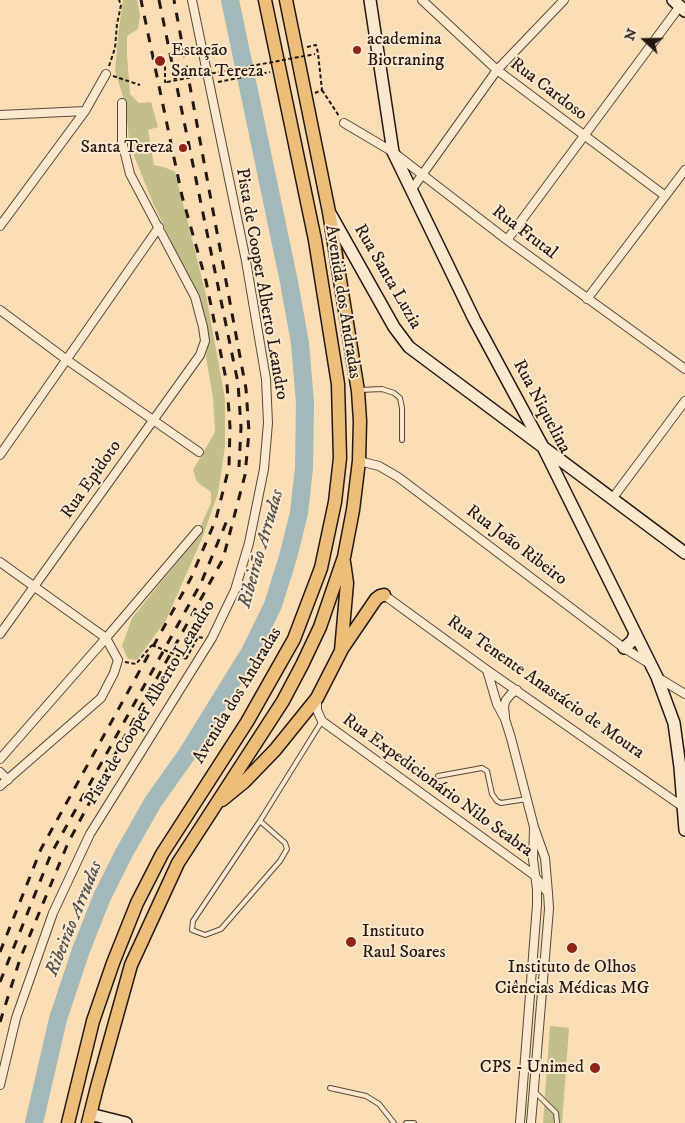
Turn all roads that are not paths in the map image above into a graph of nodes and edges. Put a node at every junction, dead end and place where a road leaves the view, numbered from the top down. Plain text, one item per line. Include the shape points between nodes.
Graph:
1 (192, 0) edge
2 (265, 0) edge
3 (286, 0) edge
4 (370, 0) edge
5 (422, 0) edge
6 (564, 0) edge
7 (679, 6) edge
8 (497, 70) junction
9 (106, 74) road end
10 (122, 103) dead end
11 (85, 111) junction
12 (0, 114) edge
13 (344, 123) road end
14 (584, 136) junction
15 (392, 152) junction
16 (685, 170) edge
17 (422, 176) junction
18 (412, 190) junction
19 (664, 195) junction
20 (329, 212) junction
21 (0, 226) edge
22 (159, 228) junction
23 (507, 240) junction
24 (587, 299) junction
25 (0, 310) edge
26 (67, 360) junction
27 (685, 368) edge
28 (358, 391) junction
29 (685, 401) edge
30 (153, 420) junction
31 (402, 440) dead end
32 (544, 447) junction
33 (199, 452) dead end
34 (0, 455) edge
35 (360, 461) junction
36 (585, 478) junction
37 (568, 496) junction
38 (612, 499) junction
39 (198, 530) dead end
40 (685, 553) edge
41 (344, 557) junction
42 (0, 562) edge
43 (34, 587) junction
44 (384, 595) joint
45 (0, 634) edge
46 (635, 634) junction
47 (106, 638) junction
48 (624, 648) junction
49 (340, 651) junction
50 (650, 664) junction
51 (487, 670) junction
52 (657, 677) junction
53 (517, 690) junction
54 (685, 694) edge
55 (317, 698) junction
56 (505, 719) junction
57 (322, 721) junction
58 (0, 759) edge
59 (0, 772) edge
60 (438, 776) dead end
61 (8, 780) junction
62 (0, 786) edge
63 (527, 799) junction
64 (214, 806) junction
65 (684, 808) edge
66 (260, 820) junction
67 (534, 827) junction
68 (685, 830) edge
69 (534, 875) junction
70 (548, 894) junction
71 (528, 1028) junction
72 (540, 1029) junction
73 (77, 1083) junction
74 (0, 1085) edge
75 (523, 1085) junction
76 (330, 1088) dead end
77 (535, 1089) junction
78 (89, 1118) edge
79 (68, 1123) edge
80 (126, 1123) edge
81 (394, 1123) edge
82 (406, 1123) edge
83 (414, 1123) edge
84 (520, 1123) edge
85 (531, 1123) edge
86 (557, 1123) edge

1 - 74 street, Pista de Cooper Alberto Leandro via 246,261 266,379 268,423 264,470 249,543 235,590 212,638 90,834 53,913 16,1018
2 - 73 main road, Avenida dos Andradas via 316,240 338,384 340,458 329,536 321,568 294,639 247,722 162,854 137,903 93,1021
3 - 20 main road, Avenida dos Andradas
4 - 15 street, Rua Niquelina
5 - 8 street, Rua Cardoso
6 - 8 street
7 - 14 street
8 - 14 street, Rua Cardoso
8 - 17 street
9 - 11 street
10 - 22 street via 122,141 130,174
11 - 12 street
11 - 21 street
13 - 15 street, Rua Frutal
14 - 19 street, Rua Cardoso
14 - 23 street
15 - 17 street, Rua Frutal
15 - 18 street, Rua Niquelina
16 - 19 street
17 - 18 street
17 - 23 street, Rua Frutal
18 - 32 street, Rua Niquelina via 474,319
19 - 24 street
20 - 28 main road, Avenida dos Andradas
20 - 32 street, Rua Santa Luzia via 394,328 409,347
22 - 26 street
22 - 30 street, Rua Epidoto via 195,297 205,341 200,355
23 - 24 street, Rua Frutal
24 - 27 street, Rua Frutal
25 - 26 street
26 - 30 street
26 - 34 street
28 - 31 lane via 382,389 400,398
28 - 35 main road, Avenida dos Andradas
29 - 38 street
30 - 33 street
30 - 43 street, Rua Epidoto
32 - 36 street, Rua Santa Luzia
32 - 37 street, Rua Niquelina
35 - 41 main road, Avenida dos Andradas
35 - 48 street, Rua João Ribeiro via 379,466 398,477
36 - 37 street via 578,475 570,478
36 - 38 street, Rua Santa Luzia
37 - 46 street, Rua Niquelina
38 - 40 street, Rua Santa Luzia
39 - 47 street
41 - 49 main road via 347,582
41 - 64 main road, Avenida dos Andradas via 320,627 283,701
42 - 43 street
43 - 45 street, Rua Epidoto
43 - 47 street
44 - 49 main road via 376,599
44 - 51 street, Rua Tenente Anastácio de Moura
46 - 48 street
46 - 50 street, Rua Niquelina
47 - 58 street
47 - 61 street via 118,660 100,698
48 - 50 street, Rua João Ribeiro
49 - 55 main road
50 - 52 street, Rua Niquelina
51 - 53 street, Rua Tenente Anastácio de Moura
51 - 56 street
52 - 54 street
52 - 65 street, Rua Niquelina via 674,723
53 - 56 street via 506,700
53 - 65 street, Rua Tenente Anastácio de Moura
55 - 57 street, Rua Expedicionário Nilo Seabra via 317,710
55 - 64 main road via 275,750 244,782
56 - 63 street
57 - 66 lane
57 - 69 street, Rua Expedicionário Nilo Seabra
59 - 61 street
60 - 63 lane via 482,768 487,770 492,794 497,801
61 - 62 street
63 - 67 street
64 - 78 main road, Avenida dos Andradas via 178,863 131,965
65 - 68 street, Rua Niquelina
66 - 66 lane via 285,842 287,849 280,861 221,929 204,935 192,930 193,921
67 - 69 street
67 - 70 street via 545,858
69 - 70 street, Rua Expedicionário Nilo Seabra
69 - 71 street via 538,905
70 - 72 street
71 - 72 street
71 - 75 street
72 - 77 street
73 - 78 main road via 79,1101
73 - 79 main road, Avenida dos Andradas
75 - 77 street
75 - 84 street
76 - 81 lane via 366,1096 379,1104
77 - 85 street
77 - 86 lane via 556,1113
78 - 80 street
82 - 83 lane

